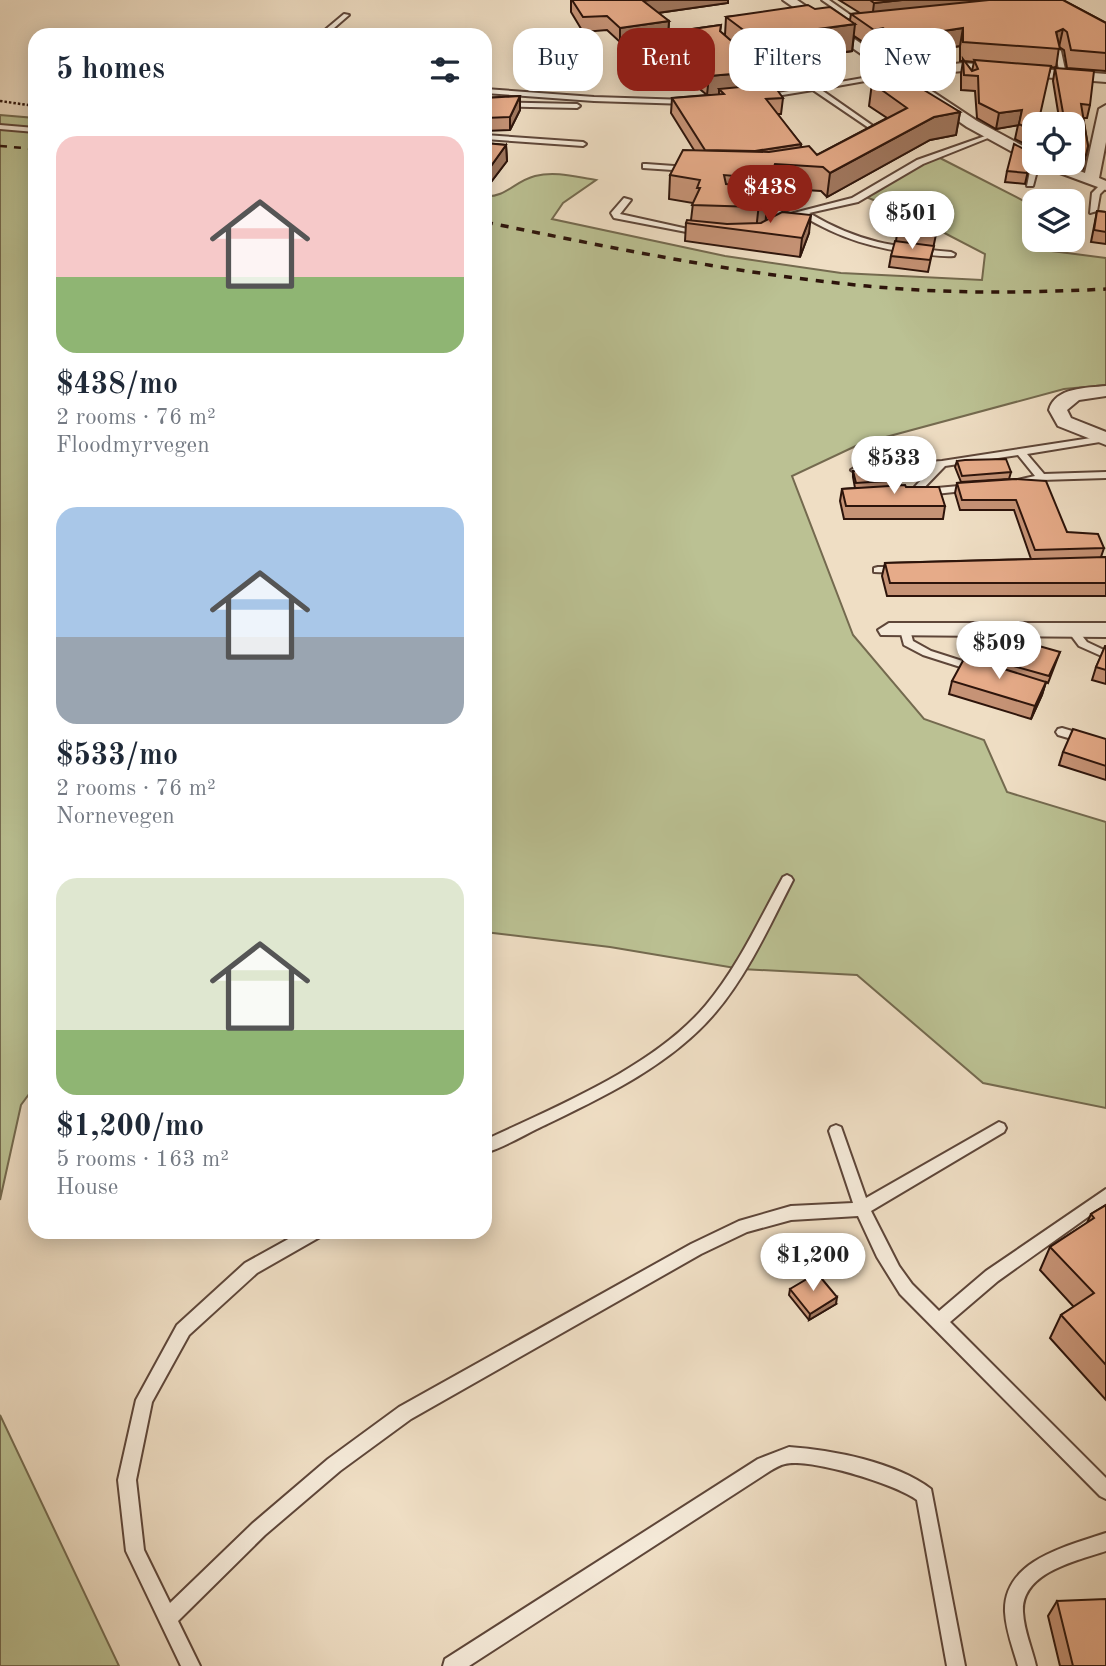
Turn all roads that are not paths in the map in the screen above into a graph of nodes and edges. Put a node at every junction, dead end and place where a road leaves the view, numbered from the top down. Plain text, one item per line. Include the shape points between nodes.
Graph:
1 (794, 0) edge
2 (825, 0) edge
3 (346, 15) dead end
4 (855, 22) joint
5 (331, 28) edge
6 (831, 28) edge
7 (835, 28) edge
8 (1058, 51) edge
9 (956, 67) edge
10 (963, 67) junction
11 (1063, 74) junction
12 (1106, 78) edge
13 (971, 82) edge
14 (772, 91) edge
15 (802, 91) edge
16 (819, 91) edge
17 (922, 91) edge
18 (492, 92) edge
19 (774, 95) junction
20 (754, 97) edge
21 (637, 101) junction
22 (691, 102) edge
23 (492, 104) edge
24 (1106, 110) edge
25 (0, 127) edge
26 (28, 129) edge
27 (990, 136) junction
28 (492, 137) edge
29 (862, 142) edge
30 (583, 144) dead end
31 (1022, 152) edge
32 (646, 166) dead end
33 (695, 169) edge
34 (1032, 175) edge
35 (1077, 175) edge
36 (1030, 184) edge
37 (1100, 184) edge
38 (627, 200) dead end
39 (741, 204) edge
40 (1093, 211) dead end
41 (803, 213) junction
42 (789, 216) junction
43 (774, 229) edge
44 (713, 234) edge
45 (951, 254) dead end
46 (1106, 391) edge
47 (1105, 439) edge
48 (1021, 453) junction
49 (942, 464) junction
50 (856, 470) edge
51 (1106, 475) edge
52 (1041, 477) junction
53 (1000, 486) edge
54 (987, 487) edge
55 (914, 493) junction
56 (902, 494) edge
57 (906, 569) edge
58 (878, 570) dead end
59 (897, 630) joint
60 (1072, 630) junction
61 (1106, 630) edge
62 (1106, 655) edge
63 (992, 673) edge
64 (1062, 732) dead end
65 (1106, 745) edge
66 (787, 880) dead end
67 (999, 1128) dead end
68 (836, 1130) dead end
69 (492, 1143) edge
70 (1106, 1196) edge
71 (861, 1209) junction
72 (303, 1239) edge
73 (938, 1322) junction
74 (1106, 1490) edge
75 (1106, 1542) edge
76 (168, 1618) junction
77 (191, 1666) edge
78 (452, 1666) edge
79 (956, 1666) edge
80 (1027, 1666) edge

1 - 6 street
2 - 4 lane
3 - 5 lane
4 - 7 lane
8 - 11 lane
9 - 10 street
10 - 11 street
10 - 13 lane
11 - 12 street
14 - 19 lane
15 - 19 lane
16 - 29 lane via 876,131
17 - 27 street
18 - 21 lane
19 - 20 lane
21 - 22 lane
21 - 23 lane via 580,106
24 - 37 street
25 - 26 lane
27 - 31 street
27 - 41 lane via 920,162 855,200
28 - 30 lane
32 - 33 lane
34 - 36 lane
35 - 37 street
37 - 40 lane
38 - 44 lane via 617,216
39 - 42 lane
41 - 42 lane
41 - 45 lane via 858,243
42 - 43 lane
46 - 47 street via 1074,395 1058,410 1064,422
47 - 48 lane
48 - 49 lane
48 - 52 lane
49 - 50 lane
49 - 55 lane
51 - 52 lane
52 - 53 lane
54 - 55 lane
55 - 56 lane
57 - 58 lane
59 - 60 street
59 - 63 lane via 908,643 927,653
60 - 61 street
60 - 62 lane via 1083,644
64 - 65 lane
66 - 69 lane via 712,1009 682,1039
67 - 71 lane
68 - 71 lane
70 - 73 lane via 992,1276
71 - 73 lane via 885,1261
71 - 76 lane via 791,1213 744,1226 405,1413 259,1529
72 - 76 lane via 251,1268 183,1329 144,1400 127,1480 135,1551
73 - 74 lane
75 - 80 lane via 1032,1571 1020,1586 1014,1608
76 - 77 lane
78 - 79 lane via 786,1455 898,1478 925,1495

